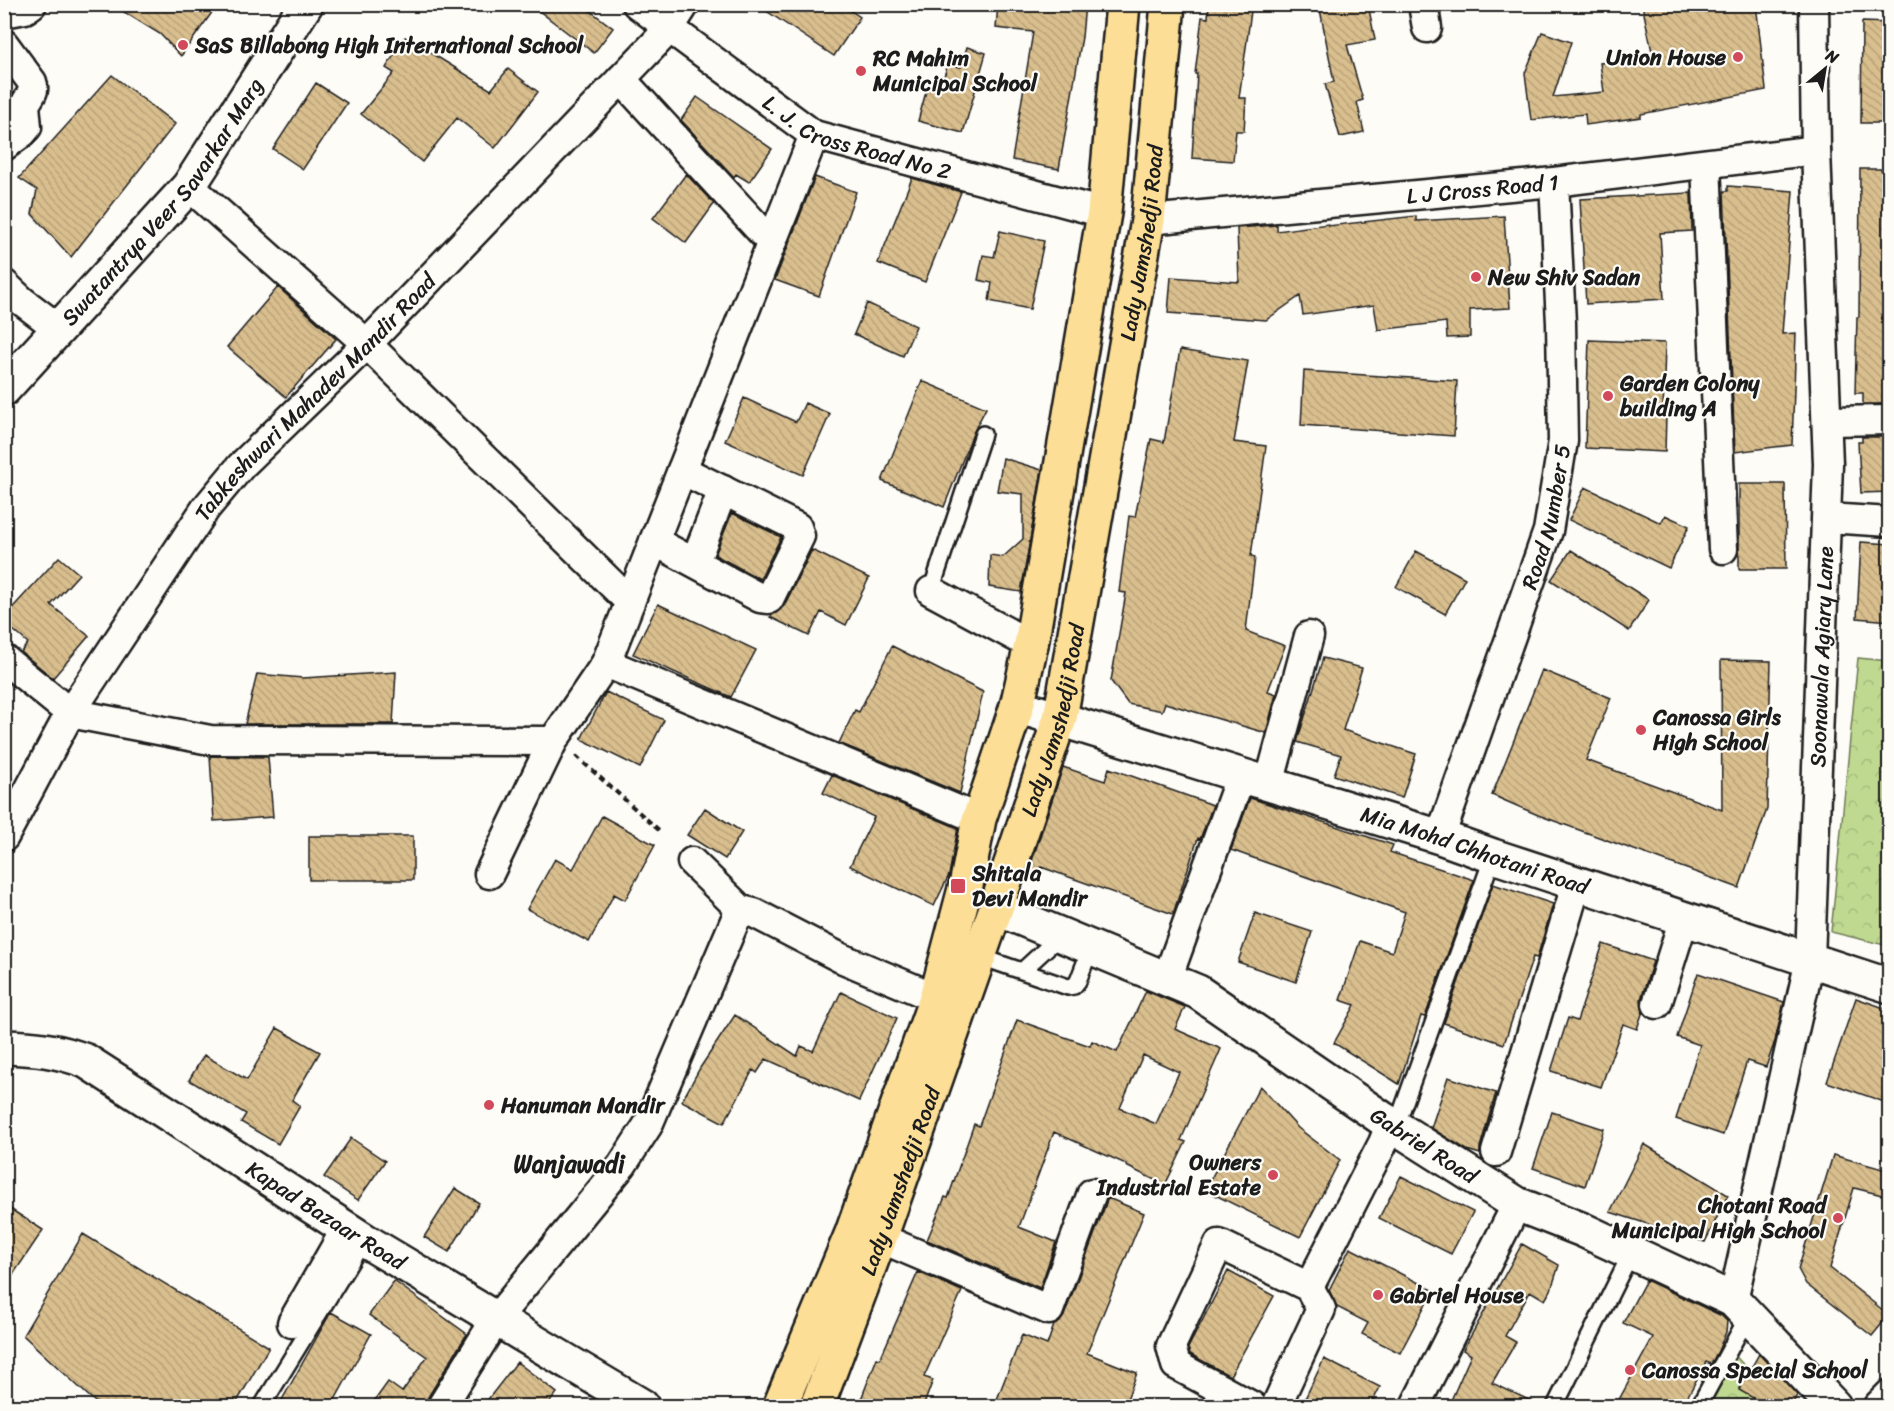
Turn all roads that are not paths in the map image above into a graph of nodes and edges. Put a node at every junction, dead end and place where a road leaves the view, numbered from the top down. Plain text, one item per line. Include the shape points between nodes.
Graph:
1 (32, 4) edge
2 (306, 4) edge
3 (637, 4) edge
4 (685, 4) edge
5 (1123, 4) edge
6 (1168, 4) edge
7 (1814, 4) edge
8 (4, 13) edge
9 (669, 29) junction
10 (4, 44) edge
11 (621, 79) junction
12 (814, 135) junction
13 (4, 146) edge
14 (1816, 150) junction
15 (1706, 164) junction
16 (1554, 182) junction
17 (189, 186) junction
18 (1104, 213) junction
19 (1148, 220) junction
20 (771, 242) junction
21 (4, 284) edge
22 (59, 329) junction
23 (368, 344) junction
24 (4, 389) edge
25 (1890, 420) edge
26 (1828, 421) junction
27 (983, 434) dead end
28 (682, 470) junction
29 (723, 490) junction
30 (1827, 518) junction
31 (1890, 522) edge
32 (654, 541) junction
33 (1723, 549) dead end
34 (695, 562) junction
35 (931, 591) joint
36 (630, 602) junction
37 (1309, 636) dead end
38 (1031, 645) junction
39 (4, 659) edge
40 (606, 663) junction
41 (1017, 706) junction
42 (70, 713) junction
43 (1060, 718) junction
44 (553, 741) junction
45 (1255, 779) junction
46 (979, 819) junction
47 (4, 837) edge
48 (1440, 837) junction
49 (1493, 856) junction
50 (692, 862) dead end
51 (489, 874) dead end
52 (1577, 882) junction
53 (996, 908) junction
54 (738, 909) junction
55 (1684, 918) junction
56 (1061, 935) junction
57 (1091, 947) junction
58 (978, 956) junction
59 (1810, 960) junction
60 (1022, 971) junction
61 (1167, 979) junction
62 (1890, 986) edge
63 (936, 998) junction
64 (1657, 1004) dead end
65 (4, 1047) edge
66 (1394, 1125) junction
67 (1496, 1152) dead end
68 (1092, 1193) dead end
69 (1517, 1204) junction
70 (355, 1235) junction
71 (880, 1238) junction
72 (1631, 1252) junction
73 (1309, 1287) junction
74 (1740, 1308) junction
75 (496, 1319) junction
76 (292, 1323) dead end
77 (1890, 1394) edge
78 (262, 1407) edge
79 (442, 1407) edge
80 (642, 1407) edge
81 (780, 1407) edge
82 (817, 1407) edge
83 (1252, 1407) edge
84 (1276, 1407) edge
85 (1415, 1407) edge
86 (1554, 1407) edge
87 (1699, 1407) edge
88 (1834, 1407) edge
89 (1878, 1407) edge

1 - 8 street
2 - 17 street, Swatantrya Veer Savarkar Marg
3 - 9 street, L. J. Cross Road No 2
4 - 9 street, Tabkeshwari Mahadev Mandir Road
5 - 18 main road, Lady Jamshedji Road
6 - 19 main road, Lady Jamshedji Road
7 - 14 street, Soonawala Agiary Lane
9 - 11 street, Tabkeshwari Mahadev Mandir Road
9 - 12 street, L. J. Cross Road No 2
10 - 13 street via 34,87 25,105 27,127
11 - 20 street
11 - 23 street, Tabkeshwari Mahadev Mandir Road
12 - 18 street, L. J. Cross Road No 2
12 - 20 street
14 - 15 street, L J Cross Road 1
14 - 26 street, Soonawala Agiary Lane
15 - 16 street, L J Cross Road 1
15 - 33 street
16 - 19 street, L J Cross Road 1
16 - 48 street, Road Number 5 via 1562,323 1563,441 1548,531
17 - 22 street, Swatantrya Veer Savarkar Marg
17 - 23 street
18 - 38 main road, Lady Jamshedji Road
19 - 43 main road, Lady Jamshedji Road
20 - 28 street
21 - 22 street
22 - 24 street, Swatantrya Veer Savarkar Marg
23 - 36 street
23 - 42 street, Tabkeshwari Mahadev Mandir Road via 241,466 206,508
25 - 26 street
26 - 30 street, Soonawala Agiary Lane
27 - 35 lane
28 - 29 street
28 - 32 street
29 - 34 street
29 - 34 street via 797,527 800,536 769,599 760,598
30 - 31 street
30 - 59 street, Soonawala Agiary Lane
32 - 34 street
32 - 36 street
35 - 38 street
36 - 40 street
37 - 45 street
38 - 41 main road, Lady Jamshedji Road
39 - 42 street
40 - 44 street
40 - 46 street
41 - 43 street, Mia Mohd Chhotani Road
41 - 46 main road, Lady Jamshedji Road
42 - 44 street via 210,740
42 - 47 street, Tabkeshwari Mahadev Mandir Road
43 - 45 street, Mia Mohd Chhotani Road
43 - 53 main road, Lady Jamshedji Road
44 - 51 street
45 - 48 street, Mia Mohd Chhotani Road
45 - 61 street
46 - 63 main road, Lady Jamshedji Road via 968,881
48 - 49 street, Mia Mohd Chhotani Road
49 - 52 street, Mia Mohd Chhotani Road
49 - 66 lane
50 - 54 street
52 - 55 street, Mia Mohd Chhotani Road
52 - 67 street
53 - 56 street, Gabriel Road
53 - 58 main road, Lady Jamshedji Road
54 - 63 street
54 - 75 street via 648,1125 622,1165
55 - 59 street, Mia Mohd Chhotani Road
55 - 64 street
56 - 57 street, Gabriel Road
56 - 60 lane
57 - 60 lane via 1074,986
57 - 61 street, Gabriel Road
58 - 60 lane
58 - 71 main road, Lady Jamshedji Road
59 - 62 street, Mia Mohd Chhotani Road
59 - 74 street, Soonawala Agiary Lane
61 - 66 street, Gabriel Road via 1198,992
63 - 81 main road, Lady Jamshedji Road via 852,1233
65 - 70 street, Kapad Bazaar Road via 63,1052 86,1061
66 - 69 street, Gabriel Road
66 - 73 street
68 - 71 street via 1049,1310
69 - 72 street, Gabriel Road
69 - 85 street
70 - 75 street, Kapad Bazaar Road
70 - 76 street
70 - 78 lane
71 - 82 main road, Lady Jamshedji Road
72 - 74 street, Gabriel Road
72 - 86 lane
73 - 83 street via 1219,1244 1171,1346 1176,1365
73 - 84 street via 1321,1309
74 - 87 lane
74 - 88 street, Gabriel Road
75 - 79 street
75 - 80 street, Kapad Bazaar Road
77 - 89 street

